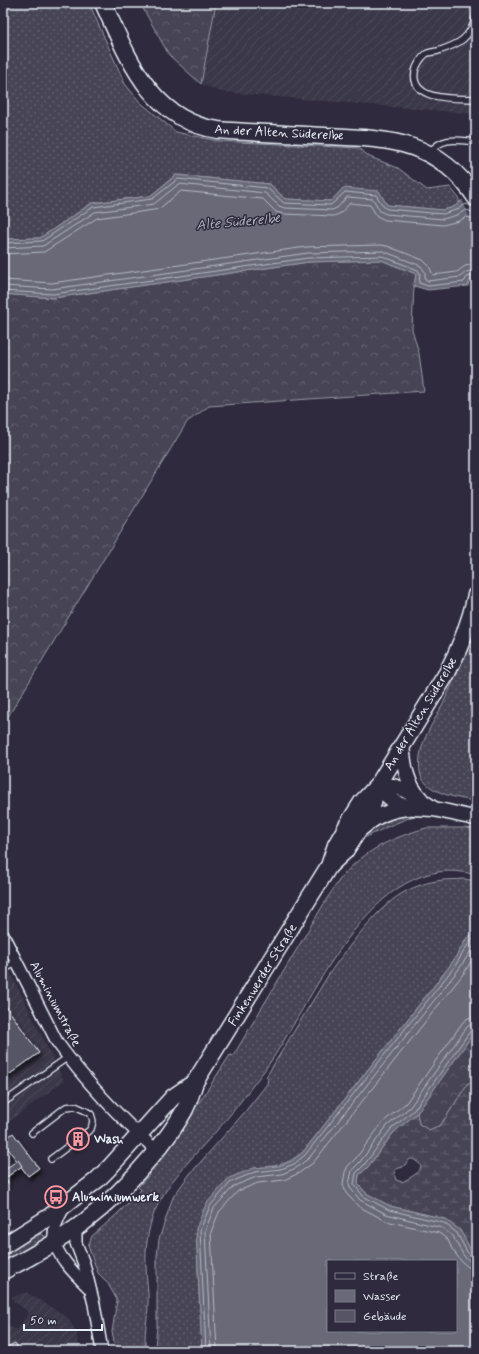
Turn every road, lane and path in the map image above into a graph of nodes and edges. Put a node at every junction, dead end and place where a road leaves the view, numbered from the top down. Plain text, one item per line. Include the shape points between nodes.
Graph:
1 (103, 3) edge
2 (476, 16) edge
3 (476, 99) edge
4 (476, 142) edge
5 (429, 154) junction
6 (476, 198) edge
7 (476, 595) edge
8 (402, 745) junction
9 (378, 785) junction
10 (429, 806) junction
11 (409, 808) junction
12 (476, 818) edge
13 (358, 831) junction
14 (329, 866) junction
15 (3, 935) edge
16 (17, 962) junction
17 (3, 970) edge
18 (68, 1057) junction
19 (195, 1082) junction
20 (3, 1103) edge
21 (32, 1133) dead end
22 (139, 1135) junction
23 (156, 1150) junction
24 (51, 1159) dead end
25 (64, 1207) junction
26 (78, 1228) junction
27 (55, 1243) junction
28 (3, 1246) edge
29 (3, 1271) edge
30 (89, 1288) junction
31 (102, 1351) edge

1 - 5 main road, An der Alten Süderelbe via 139,77 158,100 186,120 209,128 236,132 377,138 405,144
2 - 3 lane via 470,33 463,40 426,54 420,60 414,77 416,84 428,94
4 - 5 lane via 450,140 435,146
5 - 6 main road, An der Alten Süderelbe via 457,174
7 - 8 main road, An der Alten Süderelbe via 468,626 456,654
8 - 9 main road, An der Alten Süderelbe
8 - 10 street via 404,765 410,782 417,795
9 - 10 street via 396,786
9 - 11 street via 390,799
9 - 13 main road, Finkenwerder Straße via 371,810
9 - 14 main road, Finkenwerder Straße via 362,802 348,824 336,845
10 - 11 street
10 - 12 street via 456,815
11 - 13 street via 385,813
13 - 14 main road, Finkenwerder Straße via 345,851
14 - 19 main road, Finkenwerder Straße
15 - 16 street, Aluminiumstraße
16 - 17 lane
16 - 18 street, Aluminiumstraße
18 - 20 lane
18 - 22 street, Aluminiumstraße
19 - 22 main road, Finkenwerder Straße via 173,1097
19 - 23 main road, Finkenwerder Straße via 185,1109
21 - 24 lane via 69,1106 75,1106 91,1114 91,1129
22 - 23 street, Aluminiumstraße
22 - 25 main road, Finkenwerder Straße via 109,1168
23 - 26 main road, Finkenwerder Straße via 122,1189
25 - 27 street via 56,1223
25 - 28 main road, Finkenwerder Straße
26 - 27 main road, Finkenwerder Straße
26 - 30 street via 76,1243
27 - 29 main road, Finkenwerder Straße
27 - 30 street via 70,1268
30 - 31 street

